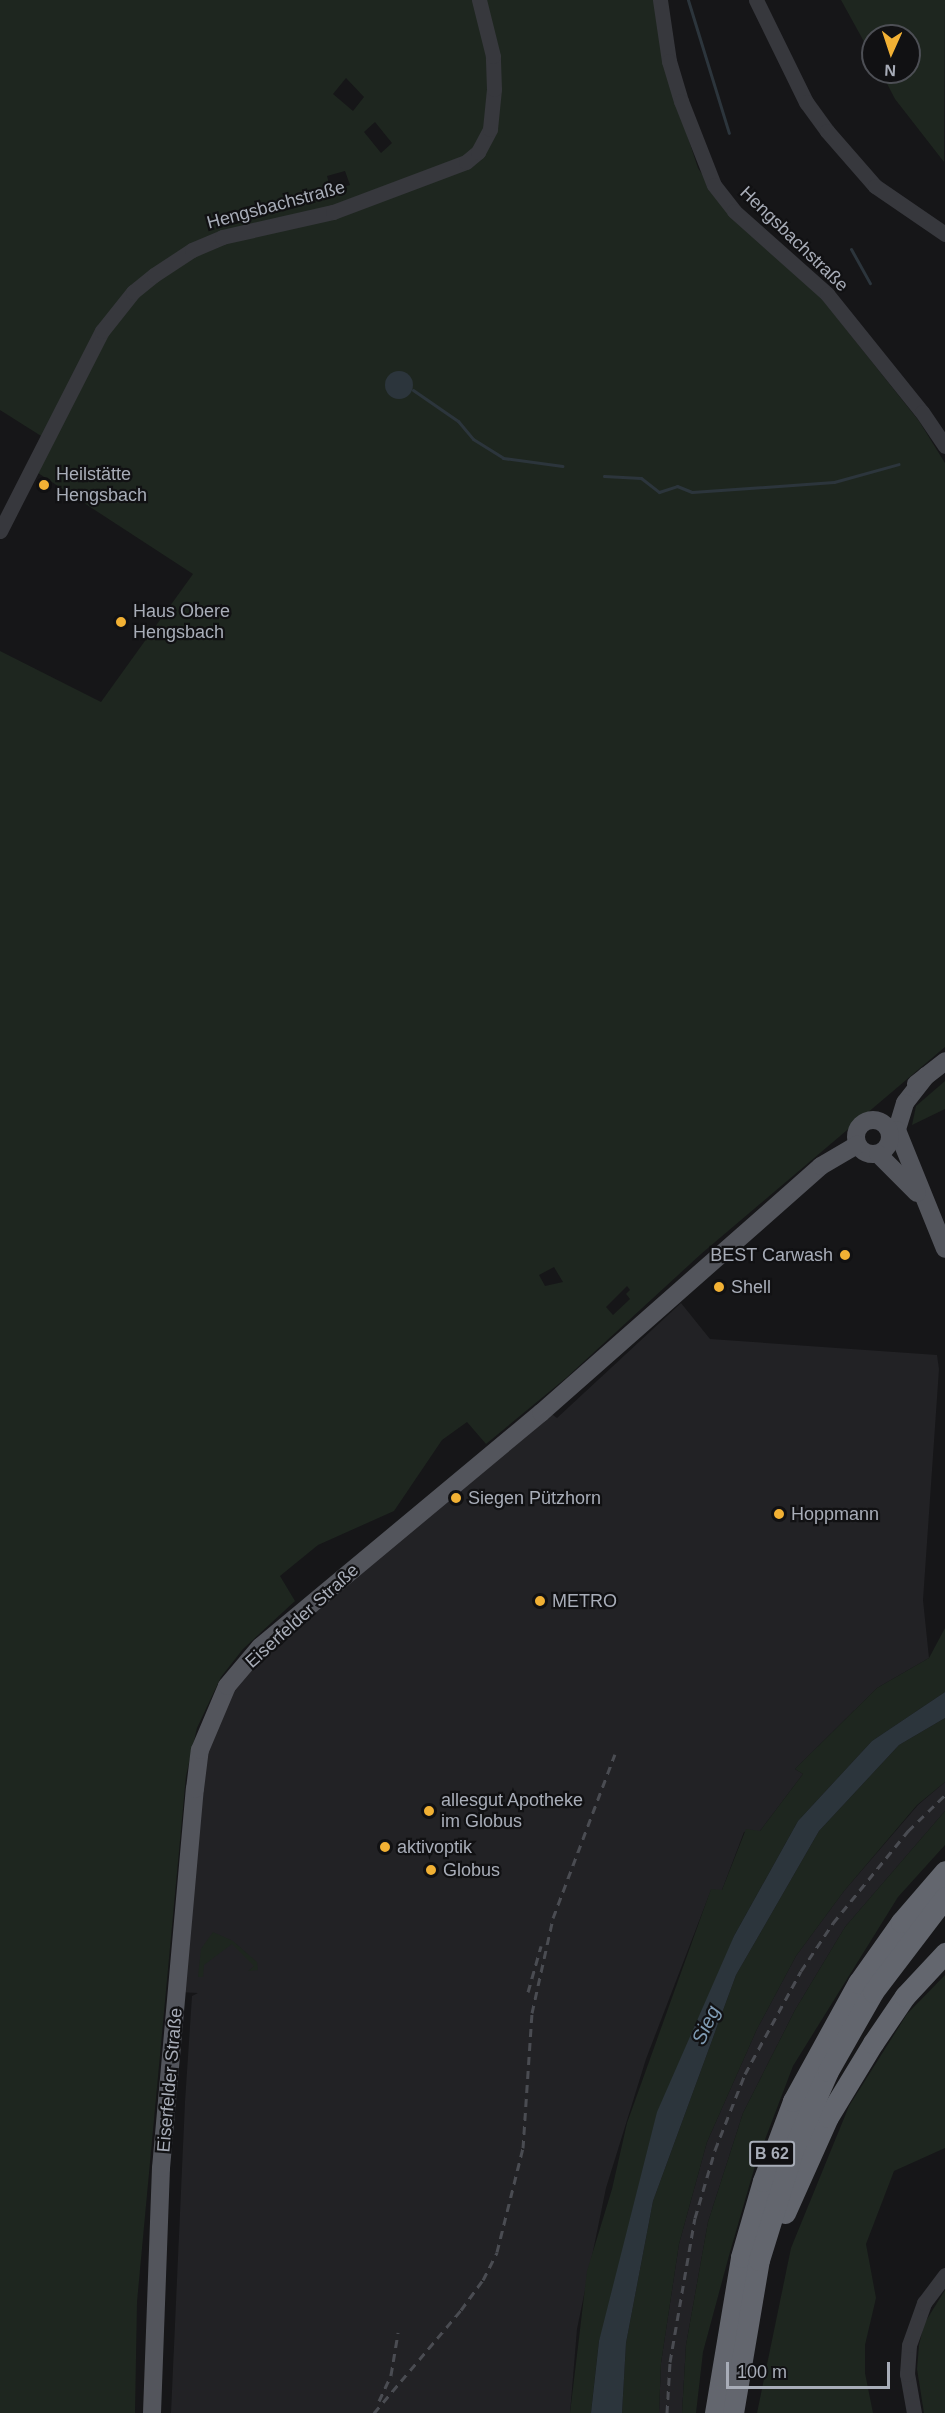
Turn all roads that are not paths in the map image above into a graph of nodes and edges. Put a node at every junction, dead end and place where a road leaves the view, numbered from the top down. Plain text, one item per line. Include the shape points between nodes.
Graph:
1 (479, 0) edge
2 (660, 0) edge
3 (756, 0) edge
4 (945, 234) edge
5 (945, 446) edge
6 (0, 531) edge
7 (945, 1060) edge
8 (926, 1076) junction
9 (882, 1123) junction
10 (857, 1145) junction
11 (883, 1150) junction
12 (924, 1199) junction
13 (945, 1249) edge
14 (945, 1871) edge
15 (945, 1897) edge
16 (945, 1953) edge
17 (945, 2275) edge
18 (743, 2341) junction
19 (152, 2413) edge
20 (715, 2413) edge
21 (733, 2413) edge
22 (914, 2413) edge

1 - 6 street, Hengsbachstraße via 493,56 494,89 490,129 478,152 466,162 333,212 222,237 192,250 154,275 133,292 102,331
2 - 5 street, Hengsbachstraße via 669,61 714,185 734,212 827,294
3 - 4 street via 806,102 827,131 875,186
7 - 8 main road
8 - 9 main road via 895,1102
8 - 12 main road via 905,1103 897,1130
9 - 10 main road via 868,1121 860,1126
9 - 11 main road via 890,1136
10 - 11 main road via 868,1154
10 - 19 main road, Eiserfelder Straße via 813,1173 541,1413 260,1647 227,1686 200,1750 195,1789 161,2168
11 - 12 main road
12 - 13 main road
14 - 20 highway, B 62 via 901,1922 858,1983 793,2101 763,2181 741,2257
15 - 18 highway, B 62 via 873,1992 815,2098 768,2226
16 - 18 highway, B 62 via 900,2003 828,2117 787,2208
17 - 22 street via 924,2303 909,2345 907,2374
18 - 21 highway, B 62

